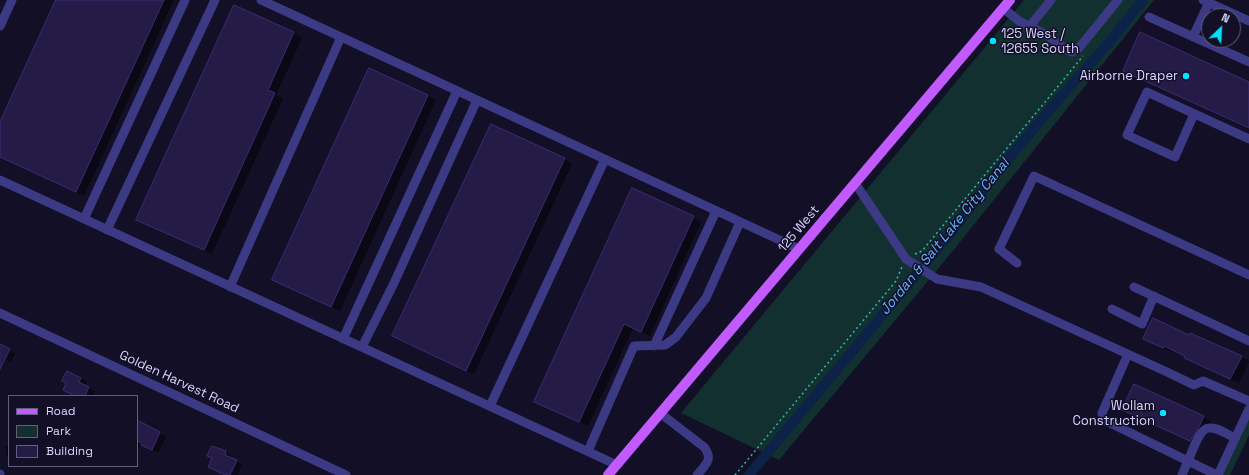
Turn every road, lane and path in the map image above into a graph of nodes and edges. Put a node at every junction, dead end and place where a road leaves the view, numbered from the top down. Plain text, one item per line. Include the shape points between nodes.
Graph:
1 (12, 0) edge
2 (185, 0) edge
3 (215, 0) edge
4 (261, 0) edge
5 (1010, 0) edge
6 (1051, 0) edge
7 (1118, 0) edge
8 (1207, 1) edge
9 (1003, 8) junction
10 (1148, 17) dead end
11 (1249, 21) edge
12 (0, 26) edge
13 (1030, 26) junction
14 (341, 37) junction
15 (1193, 37) junction
16 (1082, 52) junction
17 (1249, 62) edge
18 (457, 91) junction
19 (477, 100) junction
20 (1194, 114) junction
21 (1249, 139) edge
22 (605, 159) junction
23 (0, 180) edge
24 (855, 183) junction
25 (716, 211) junction
26 (84, 219) junction
27 (740, 222) junction
28 (107, 230) junction
29 (799, 249) junction
30 (908, 260) junction
31 (1017, 263) dead end
32 (1249, 275) edge
33 (230, 286) junction
34 (1134, 287) dead end
35 (1154, 296) junction
36 (1112, 309) dead end
37 (0, 313) edge
38 (343, 339) junction
39 (1249, 341) edge
40 (654, 346) junction
41 (362, 347) junction
42 (1128, 354) junction
43 (1249, 401) edge
44 (490, 406) junction
45 (1249, 409) edge
46 (660, 413) junction
47 (1235, 438) junction
48 (588, 451) junction
49 (1188, 461) junction
50 (617, 465) junction
51 (346, 475) edge
52 (608, 475) edge
53 (697, 475) edge
54 (735, 475) edge
55 (1182, 475) edge
56 (1218, 475) edge

1 - 12 street
2 - 26 street
3 - 28 street
4 - 14 street
5 - 9 main road, 125 West
6 - 13 street
7 - 16 street
8 - 11 street
8 - 15 street
9 - 13 street
9 - 24 main road, 125 West
10 - 15 street
13 - 16 street via 1065,49
14 - 18 street
14 - 33 street
15 - 17 street
16 - 30 path via 922,251
18 - 19 street
18 - 38 street
19 - 22 street
19 - 41 street
20 - 20 street via 1147,92 1127,135 1175,157
20 - 21 street
22 - 25 street
22 - 44 street
23 - 26 street
24 - 29 main road, 125 West
24 - 30 street
25 - 27 street
25 - 40 street
26 - 28 street
27 - 29 street
27 - 40 street via 706,298 676,337 665,345
28 - 33 street
29 - 46 main road, 125 West
30 - 42 street via 936,279 981,287
30 - 54 path via 896,281
31 - 32 street via 999,249 1034,176
33 - 38 street
34 - 35 street
35 - 36 street via 1142,324
35 - 39 street
37 - 51 street, Golden Harvest Road
38 - 41 street
40 - 48 street via 634,346
41 - 44 street
42 - 43 street via 1194,385 1203,381
42 - 49 street via 1102,413 1104,420
44 - 48 street
45 - 47 street
46 - 50 main road, 125 West
46 - 53 street via 704,447 709,455 709,459
47 - 49 street via 1218,430 1204,430
47 - 56 street
48 - 50 street
49 - 55 street
49 - 56 street
50 - 52 main road, 125 West

